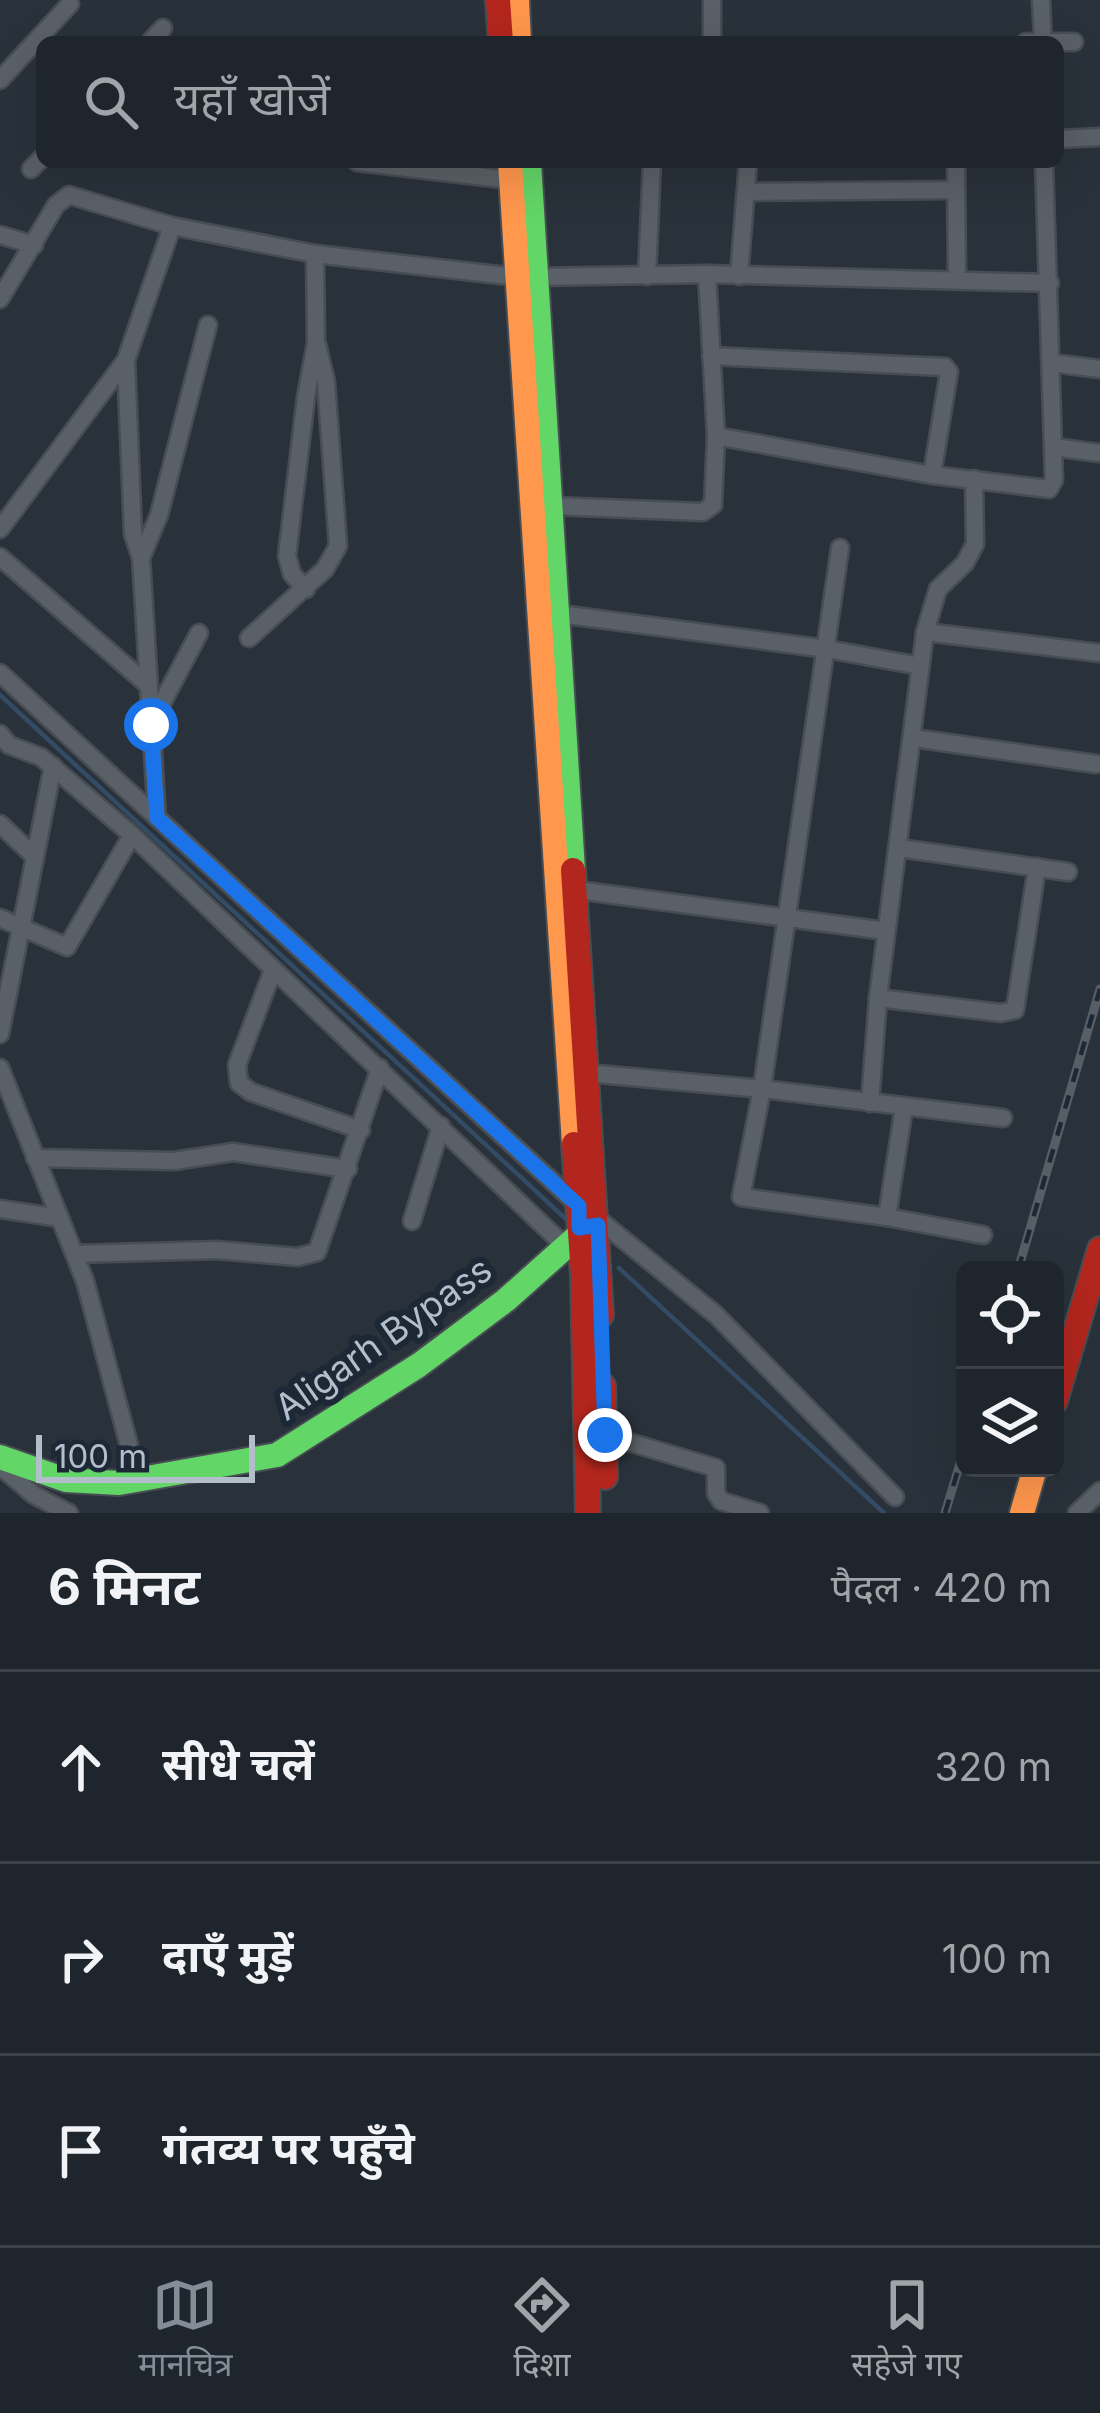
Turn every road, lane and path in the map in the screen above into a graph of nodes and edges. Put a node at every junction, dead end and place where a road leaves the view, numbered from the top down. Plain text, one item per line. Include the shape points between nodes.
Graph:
1 (498, 0) edge
2 (517, 0) edge
3 (712, 0) edge
4 (1041, 0) edge
5 (70, 4) dead end
6 (41, 36) edge
7 (501, 36) edge
8 (519, 36) edge
9 (712, 36) edge
10 (1043, 36) edge
11 (36, 41) edge
12 (1064, 42) edge
13 (1074, 42) dead end
14 (0, 80) edge
15 (1100, 137) edge
16 (1064, 139) edge
17 (516, 168) edge
18 (652, 168) edge
19 (748, 168) edge
20 (956, 168) edge
21 (1044, 168) edge
22 (956, 190) junction
23 (747, 192) junction
24 (172, 226) junction
25 (0, 235) edge
26 (34, 245) junction
27 (315, 254) junction
28 (706, 274) junction
29 (646, 276) junction
30 (739, 276) junction
31 (526, 277) junction
32 (957, 280) junction
33 (1050, 283) junction
34 (0, 299) edge
35 (208, 325) dead end
36 (316, 343) junction
37 (711, 356) junction
38 (125, 360) junction
39 (1052, 363) junction
40 (1100, 369) edge
41 (716, 436) junction
42 (1053, 448) junction
43 (1100, 453) edge
44 (932, 475) junction
45 (974, 479) junction
46 (552, 506) junction
47 (0, 529) edge
48 (840, 548) dead end
49 (0, 557) edge
50 (141, 558) junction
51 (306, 589) junction
52 (560, 614) junction
53 (925, 632) junction
54 (199, 633) dead end
55 (249, 638) dead end
56 (826, 649) junction
57 (1100, 653) edge
58 (920, 666) junction
59 (0, 673) edge
60 (148, 685) junction
61 (151, 725) junction
62 (0, 734) edge
63 (913, 738) junction
64 (1096, 764) dead end
65 (53, 766) junction
66 (157, 818) junction
67 (0, 824) edge
68 (131, 835) junction
69 (899, 848) junction
70 (33, 855) junction
71 (1037, 867) junction
72 (1068, 872) dead end
73 (577, 890) junction
74 (0, 918) edge
75 (785, 919) junction
76 (19, 928) junction
77 (886, 931) junction
78 (273, 970) junction
79 (878, 998) junction
80 (0, 1034) edge
81 (0, 1068) edge
82 (380, 1068) junction
83 (587, 1072) junction
84 (762, 1089) junction
85 (869, 1103) junction
86 (904, 1107) junction
87 (1004, 1118) dead end
88 (441, 1126) junction
89 (361, 1130) junction
90 (35, 1158) junction
91 (348, 1169) junction
92 (0, 1209) edge
93 (887, 1217) junction
94 (61, 1218) junction
95 (412, 1221) dead end
96 (583, 1226) junction
97 (983, 1234) dead end
98 (1100, 1249) edge
99 (75, 1254) junction
100 (1064, 1371) edge
101 (605, 1435) junction
102 (0, 1457) edge
103 (0, 1466) edge
104 (1032, 1477) edge
105 (137, 1479) junction
106 (1100, 1491) edge
107 (895, 1497) dead end
108 (33, 1504) edge
109 (69, 1513) edge
110 (588, 1513) edge
111 (604, 1513) edge
112 (760, 1513) edge
113 (1022, 1513) edge
114 (1077, 1513) edge

1 - 7 main road
2 - 8 main road
3 - 9 street
4 - 10 street
5 - 6 street
11 - 14 street
12 - 13 street
15 - 16 street
17 - 31 main road
18 - 29 street
19 - 23 street
20 - 22 street
21 - 33 street
22 - 23 street
22 - 32 street
23 - 30 street
24 - 26 street via 69,195
24 - 27 street
24 - 38 street
25 - 26 street
26 - 34 street
27 - 31 street
27 - 36 street
28 - 29 street
28 - 30 street
28 - 37 street
29 - 31 street
30 - 32 street
31 - 46 main road
31 - 96 main road
32 - 33 street
33 - 39 street
35 - 50 street
36 - 51 street via 287,556
36 - 51 street via 338,537 332,561
37 - 41 street
37 - 44 street via 945,367
38 - 47 street
38 - 50 street via 133,534
39 - 40 street
39 - 42 street
41 - 44 street
41 - 46 street via 709,510
42 - 43 street
42 - 45 street via 1049,489
44 - 45 street
45 - 53 street via 975,544 938,590
46 - 52 main road
48 - 56 street
49 - 60 street
50 - 60 street
51 - 55 street
52 - 56 street
52 - 73 main road
53 - 57 street
53 - 58 street
54 - 61 street
56 - 58 street
56 - 75 street
58 - 63 street
59 - 66 street
60 - 61 street
61 - 66 street
62 - 65 street
63 - 64 street
63 - 69 street
65 - 68 street
65 - 70 street
66 - 96 street
67 - 70 street
68 - 76 street via 68,947
68 - 78 street
69 - 71 street
69 - 77 street
70 - 76 street
71 - 72 street
71 - 79 street via 1015,1010
73 - 75 street
73 - 83 main road
74 - 76 street
75 - 77 street
75 - 84 street
76 - 80 street
77 - 79 street
78 - 82 street
78 - 89 street via 237,1065 239,1083
79 - 85 street
81 - 90 street
82 - 88 street
82 - 89 street
83 - 84 street
83 - 96 main road
84 - 85 street
84 - 93 street via 741,1197
85 - 86 street
86 - 87 street
86 - 93 street
88 - 95 street
88 - 96 street
89 - 91 street
90 - 91 street via 174,1161 233,1152
90 - 94 street
91 - 99 street via 321,1246 306,1256
92 - 94 street
93 - 97 street
94 - 99 street
96 - 101 main road
96 - 105 main road, Aligarh Bypass via 506,1300 277,1455
96 - 107 street via 716,1315
96 - 110 main road
98 - 100 main road
99 - 105 street
101 - 111 main road
101 - 112 street via 716,1468 721,1501
102 - 105 main road, Aligarh Bypass via 66,1480
103 - 108 street
104 - 113 main road
106 - 114 street
108 - 109 street

